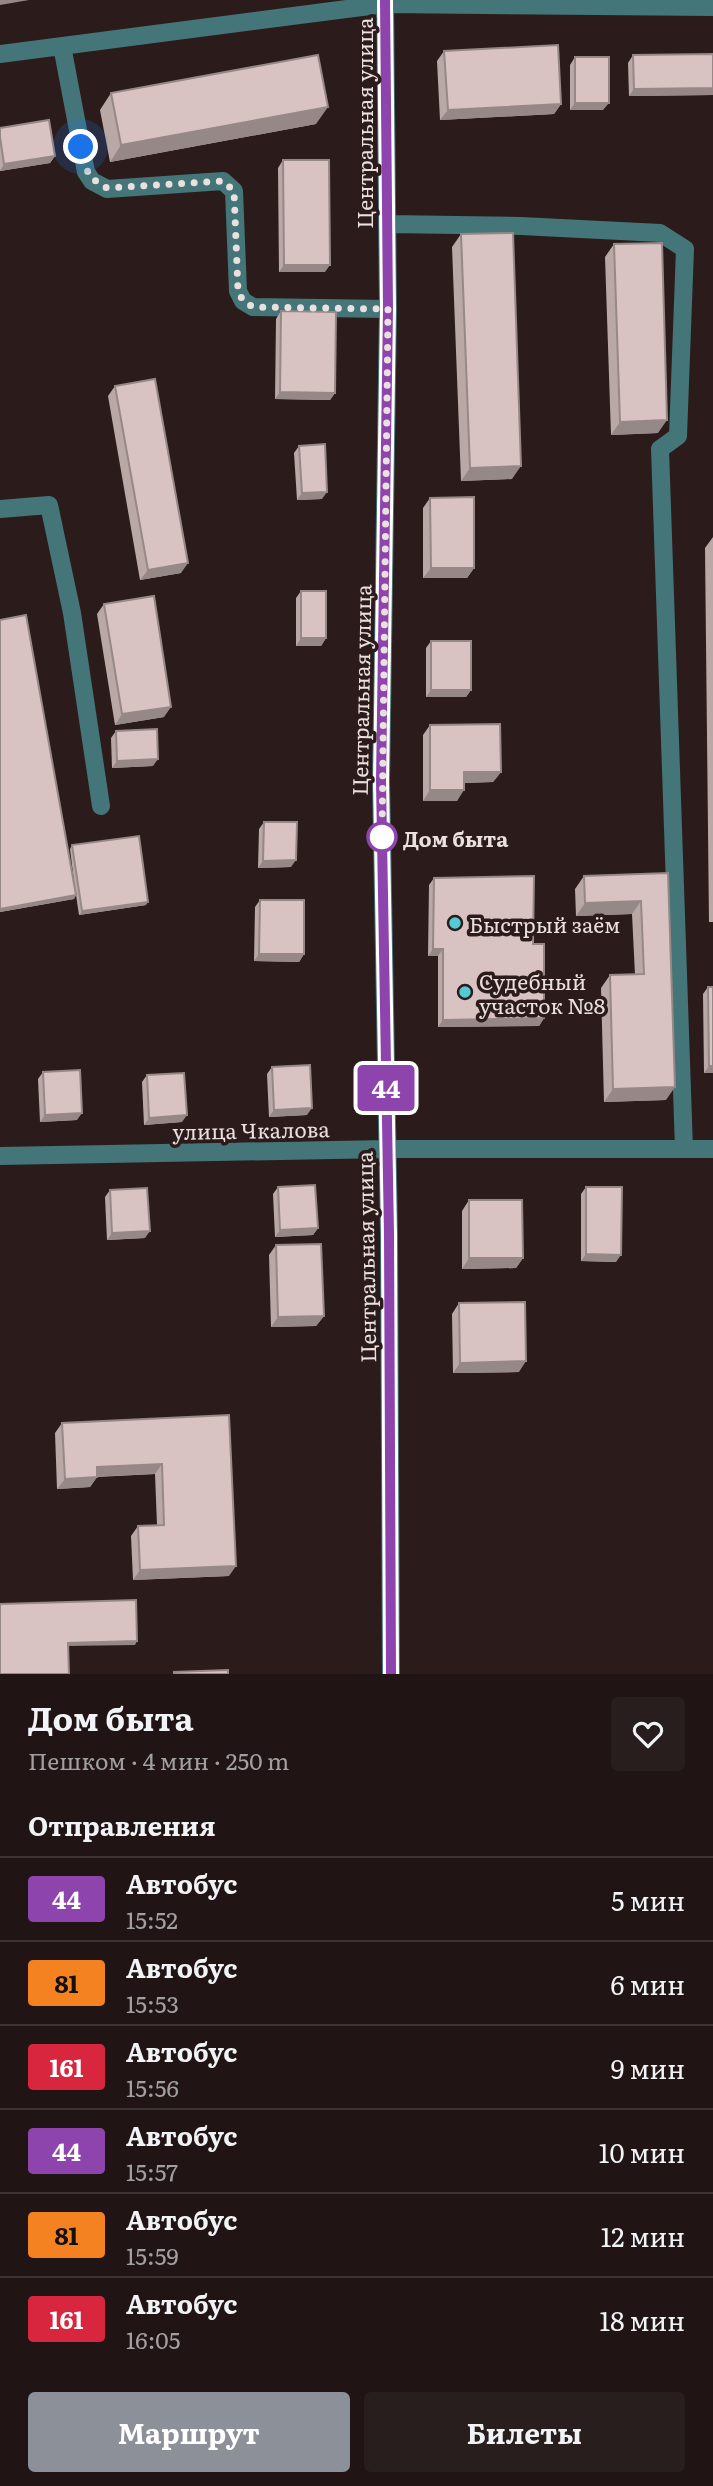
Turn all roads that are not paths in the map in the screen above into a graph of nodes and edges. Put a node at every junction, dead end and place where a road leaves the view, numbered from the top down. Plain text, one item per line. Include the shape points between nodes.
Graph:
1 (385, 2) edge
2 (713, 7) edge
3 (62, 46) junction
4 (0, 54) edge
5 (387, 224) junction
6 (388, 309) junction
7 (0, 509) edge
8 (101, 806) dead end
9 (387, 1149) junction
10 (684, 1149) junction
11 (713, 1149) edge
12 (0, 1156) edge
13 (391, 1674) edge

1 - 2 street
1 - 3 street
1 - 5 street, Центральная улица
3 - 4 street
3 - 6 street via 86,172 92,181 107,188 223,181 234,191 238,291 243,301 253,307
5 - 6 street, Центральная улица
5 - 10 street via 660,233 685,249 678,436 660,449
6 - 9 street, Центральная улица via 381,781
7 - 8 street via 49,505 72,612
9 - 10 street, улица Чкалова
9 - 12 street, улица Чкалова
9 - 13 street, Центральная улица
10 - 11 street, улица Чкалова

